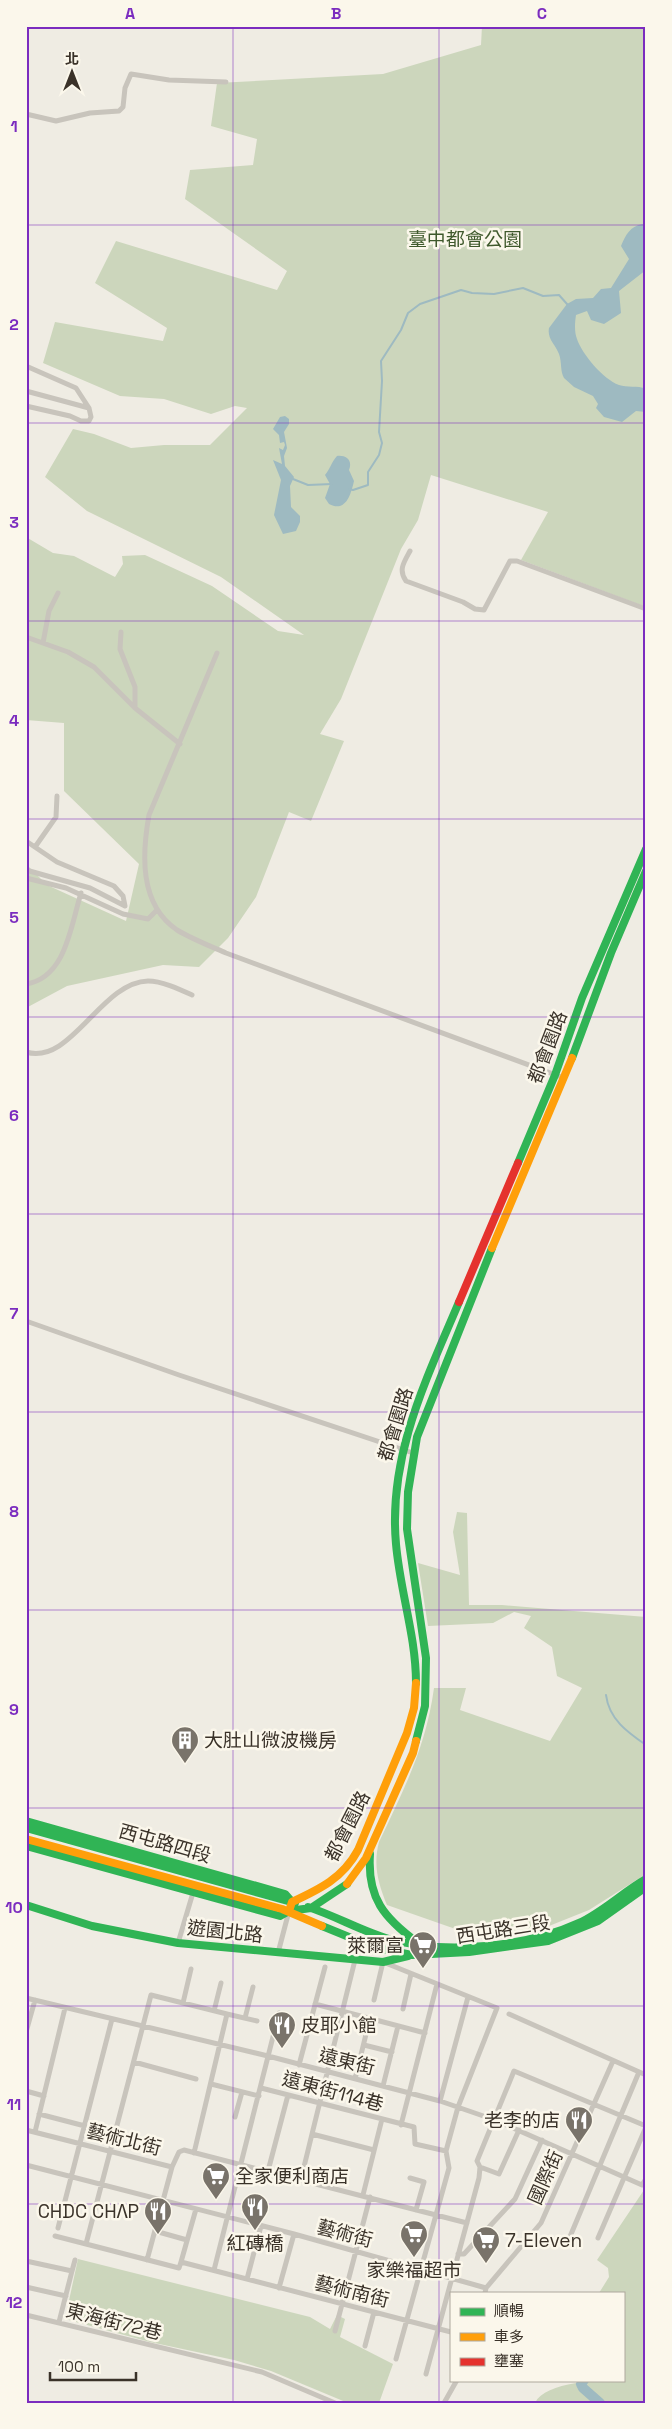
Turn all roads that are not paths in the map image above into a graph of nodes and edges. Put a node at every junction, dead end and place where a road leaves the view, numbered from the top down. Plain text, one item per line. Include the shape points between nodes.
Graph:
1 (226, 82) dead end
2 (26, 114) edge
3 (26, 366) edge
4 (26, 392) edge
5 (26, 406) edge
6 (89, 408) junction
7 (410, 551) dead end
8 (58, 593) dead end
9 (646, 609) edge
10 (122, 632) dead end
11 (26, 636) edge
12 (43, 643) junction
13 (217, 653) dead end
14 (134, 708) junction
15 (180, 744) junction
16 (57, 796) dead end
17 (26, 841) edge
18 (35, 846) junction
19 (646, 849) edge
20 (26, 870) edge
21 (646, 871) edge
22 (26, 878) edge
23 (81, 893) junction
24 (157, 910) junction
25 (26, 984) edge
26 (192, 995) dead end
27 (26, 1052) edge
28 (555, 1075) junction
29 (564, 1078) junction
30 (26, 1321) edge
31 (401, 1450) junction
32 (414, 1453) junction
33 (26, 1821) edge
34 (26, 1828) edge
35 (26, 1839) edge
36 (372, 1842) junction
37 (26, 1846) edge
38 (645, 1884) edge
39 (192, 1896) dead end
40 (292, 1902) junction
41 (26, 1905) edge
42 (311, 1908) junction
43 (289, 1911) junction
44 (354, 1938) junction
45 (178, 1943) junction
46 (419, 1944) junction
47 (278, 1953) junction
48 (412, 1955) junction
49 (354, 1960) junction
50 (383, 1962) junction
51 (325, 1967) dead end
52 (192, 1969) dead end
53 (411, 1974) junction
54 (221, 1983) dead end
55 (438, 1984) junction
56 (253, 1987) dead end
57 (468, 1997) junction
58 (26, 1998) edge
59 (34, 2000) junction
60 (374, 2000) dead end
61 (183, 2003) junction
62 (315, 2004) junction
63 (65, 2008) junction
64 (403, 2009) dead end
65 (214, 2011) junction
66 (343, 2012) junction
67 (227, 2014) junction
68 (279, 2014) dead end
69 (509, 2014) dead end
70 (245, 2018) junction
71 (370, 2018) junction
72 (112, 2019) junction
73 (257, 2021) dead end
74 (143, 2026) junction
75 (398, 2026) junction
76 (26, 2032) edge
77 (425, 2033) junction
78 (220, 2045) junction
79 (364, 2045) junction
80 (392, 2052) junction
81 (268, 2056) junction
82 (613, 2060) junction
83 (134, 2062) junction
84 (299, 2065) junction
85 (328, 2072) junction
86 (639, 2072) junction
87 (646, 2075) edge
88 (196, 2078) dead end
89 (355, 2079) junction
90 (211, 2084) junction
91 (383, 2086) junction
92 (260, 2088) junction
93 (26, 2091) edge
94 (242, 2092) junction
95 (409, 2093) junction
96 (288, 2095) junction
97 (44, 2096) junction
98 (259, 2096) junction
99 (440, 2101) junction
100 (320, 2103) junction
101 (593, 2105) junction
102 (458, 2107) junction
103 (39, 2114) junction
104 (621, 2116) junction
105 (235, 2117) dead end
106 (382, 2120) junction
107 (495, 2120) junction
108 (401, 2124) junction
109 (85, 2126) junction
110 (646, 2126) edge
111 (26, 2130) edge
112 (518, 2130) junction
113 (35, 2132) junction
114 (312, 2134) junction
115 (542, 2140) junction
116 (80, 2144) junction
117 (374, 2150) junction
118 (446, 2151) junction
119 (110, 2152) junction
120 (194, 2153) junction
121 (571, 2154) junction
122 (26, 2165) edge
123 (241, 2165) junction
124 (599, 2166) junction
125 (172, 2167) junction
126 (480, 2167) junction
127 (268, 2171) junction
128 (71, 2177) junction
129 (410, 2178) dead end
130 (625, 2178) junction
131 (301, 2179) junction
132 (646, 2179) edge
133 (102, 2185) junction
134 (363, 2195) junction
135 (370, 2197) junction
136 (163, 2200) junction
137 (196, 2209) junction
138 (416, 2210) junction
139 (435, 2215) junction
140 (228, 2217) junction
141 (467, 2222) junction
142 (261, 2226) junction
143 (58, 2228) dead end
144 (155, 2231) junction
145 (294, 2234) junction
146 (55, 2236) dead end
147 (598, 2238) dead end
148 (569, 2239) dead end
149 (187, 2240) junction
150 (86, 2244) junction
151 (356, 2251) junction
152 (458, 2254) junction
153 (75, 2260) dead end
154 (147, 2260) junction
155 (26, 2261) edge
156 (181, 2262) junction
157 (420, 2269) junction
158 (214, 2270) junction
159 (72, 2271) junction
160 (451, 2278) junction
161 (247, 2279) junction
162 (26, 2287) edge
163 (279, 2288) junction
164 (485, 2290) edge
165 (66, 2296) junction
166 (342, 2303) junction
167 (374, 2312) junction
168 (26, 2315) edge
169 (406, 2321) junction
170 (59, 2322) junction
171 (438, 2329) junction
172 (335, 2331) dead end
173 (450, 2332) edge
174 (365, 2346) dead end
175 (396, 2359) dead end
176 (426, 2374) dead end
177 (456, 2382) edge
178 (336, 2403) edge
179 (444, 2403) edge

1 - 2 street via 169,80 131,74 123,107 119,111 90,113 56,121
3 - 6 street via 76,388
4 - 6 street
5 - 6 street via 81,421 89,421
7 - 9 street via 401,566 406,581 475,609 484,610 510,561
8 - 12 street via 49,611
10 - 14 street via 120,649 134,687
11 - 12 street
12 - 14 street via 68,652 94,667
13 - 15 street
14 - 15 street
15 - 24 street via 149,815 144,840 144,875
16 - 18 street via 56,817
17 - 18 street
18 - 20 street via 57,862 114,886 123,896 126,906 90,888
19 - 28 street, 都會園路 via 582,998
21 - 29 street, 都會園路 via 611,952
22 - 23 street
23 - 24 street via 123,914 148,919
23 - 25 street via 56,966 42,980
24 - 28 street via 176,929 226,953
26 - 27 street via 172,986 148,981 127,986 113,995 74,1036 42,1052
28 - 29 street
28 - 31 street, 都會園路 via 420,1395
29 - 32 street, 都會園路 via 513,1194 420,1429
30 - 31 street
31 - 32 street
31 - 40 street, 都會園路 via 394,1486 394,1532 414,1650 414,1708 400,1753 350,1864 326,1886
32 - 36 street, 都會園路 via 407,1529 426,1658 425,1706 412,1753
33 - 40 street, 西屯路四段 via 285,1894
34 - 40 street, 西屯路四段
35 - 43 street, 西屯路四段
36 - 42 street, 都會園路 via 351,1881
36 - 46 street via 369,1865 375,1899 393,1925
37 - 43 street, 西屯路四段 via 280,1916
38 - 46 street, 西屯路三段 via 580,1922 544,1936 463,1946
38 - 48 street, 西屯路三段 via 598,1921 548,1941 469,1952
39 - 45 street
40 - 42 street, 西屯路四段
40 - 43 street
41 - 45 street, 遊園北路 via 98,1928
42 - 43 street, 都會園路
42 - 46 street, 西屯路四段 via 390,1939
43 - 44 street, 西屯路四段
43 - 47 street
44 - 48 street, 西屯路四段 via 376,1948
44 - 49 street via 367,1948 368,1953 366,1957
45 - 47 street, 遊園北路
46 - 48 street
47 - 49 street, 遊園北路
48 - 50 street, 遊園北路
49 - 50 street, 遊園北路
49 - 66 street
50 - 53 street
50 - 60 street
51 - 62 street
52 - 61 street
53 - 55 street
53 - 64 street
54 - 65 street
55 - 57 street
55 - 77 street
56 - 70 street
57 - 99 street
57 - 102 street via 497,2008
58 - 59 street, 遠東街
59 - 63 street, 遠東街
59 - 76 street
61 - 65 street
61 - 74 street via 151,1995
62 - 66 street
62 - 84 street
63 - 72 street, 遠東街
63 - 97 street
65 - 67 street
66 - 71 street
66 - 85 street
67 - 70 street
67 - 78 street
68 - 81 street, 遠東街114巷
69 - 82 street
70 - 73 street
71 - 75 street
71 - 79 street
72 - 74 street, 遠東街
72 - 109 street
74 - 78 street, 遠東街
74 - 83 street
75 - 77 street
75 - 80 street
77 - 95 street
78 - 81 street, 遠東街
78 - 90 street
79 - 80 street
79 - 89 street
80 - 91 street
81 - 84 street, 遠東街
81 - 92 street, 遠東街114巷
82 - 86 street
82 - 101 street, 國際街
83 - 88 street
83 - 119 street
84 - 85 street, 遠東街
85 - 89 street, 遠東街
85 - 100 street
86 - 87 street
86 - 104 street
89 - 91 street, 遠東街
90 - 94 street
90 - 120 street
91 - 95 street, 遠東街
92 - 96 street, 遠東街114巷
92 - 98 street
93 - 97 street
94 - 98 street
94 - 105 street
95 - 99 street, 遠東街
95 - 108 street
96 - 100 street, 遠東街114巷
96 - 127 street
97 - 103 street
98 - 123 street
99 - 102 street, 遠東街
100 - 106 street, 遠東街114巷
100 - 114 street
101 - 104 street
101 - 107 street via 514,2071
101 - 121 street, 國際街
102 - 107 street, 遠東街
102 - 118 street
103 - 109 street
103 - 113 street
104 - 110 street
104 - 124 street
106 - 108 street, 遠東街114巷
106 - 117 street
107 - 112 street, 遠東街
107 - 126 street via 477,2161
108 - 118 street via 414,2127 415,2144
109 - 116 street
110 - 130 street
111 - 113 street, 藝術北街
112 - 115 street, 遠東街
112 - 126 street via 499,2174
113 - 116 street, 藝術北街
114 - 117 street
114 - 131 street
115 - 121 street, 遠東街
115 - 152 street via 515,2199 464,2254
116 - 119 street, 藝術北街
116 - 128 street
117 - 134 street
118 - 139 street via 448,2168
119 - 125 street, 藝術北街
119 - 133 street
120 - 123 street
120 - 125 street, 藝術北街 via 179,2152
121 - 124 street, 遠東街
121 - 164 street, 國際街 via 541,2223
122 - 128 street, 藝術街
123 - 127 street
123 - 140 street
124 - 130 street, 遠東街
124 - 148 street
125 - 136 street
126 - 141 street via 480,2178
127 - 131 street
128 - 133 street, 藝術街
128 - 143 street
129 - 138 street via 424,2182
130 - 132 street, 遠東街 via 642,2185
130 - 147 street
131 - 134 street
133 - 136 street, 藝術街
133 - 150 street
134 - 135 street
135 - 138 street
135 - 151 street
136 - 137 street, 藝術街
136 - 144 street
137 - 140 street, 藝術街
137 - 149 street
138 - 139 street
139 - 141 street
139 - 157 street
140 - 142 street, 藝術街
140 - 158 street
141 - 152 street
142 - 145 street, 藝術街
142 - 161 street
144 - 149 street
144 - 154 street
145 - 151 street, 藝術街
145 - 163 street
146 - 150 street, 藝術南街
149 - 156 street
150 - 154 street, 藝術南街
151 - 157 street, 藝術街
151 - 166 street
152 - 160 street
153 - 159 street
154 - 156 street, 藝術南街 via 179,2268
155 - 159 street
156 - 158 street, 藝術南街
157 - 160 street, 藝術街
157 - 169 street
158 - 161 street, 藝術南街
159 - 165 street
160 - 164 street, 藝術街
160 - 171 street
161 - 163 street, 藝術南街
162 - 165 street
163 - 166 street, 藝術南街
165 - 170 street
166 - 167 street, 藝術南街
166 - 172 street
167 - 169 street, 藝術南街
167 - 174 street
168 - 170 street, 東海街72巷
169 - 171 street, 藝術南街
169 - 175 street
170 - 178 street, 東海街72巷 via 262,2372
171 - 173 street, 藝術南街
171 - 176 street
177 - 179 street

